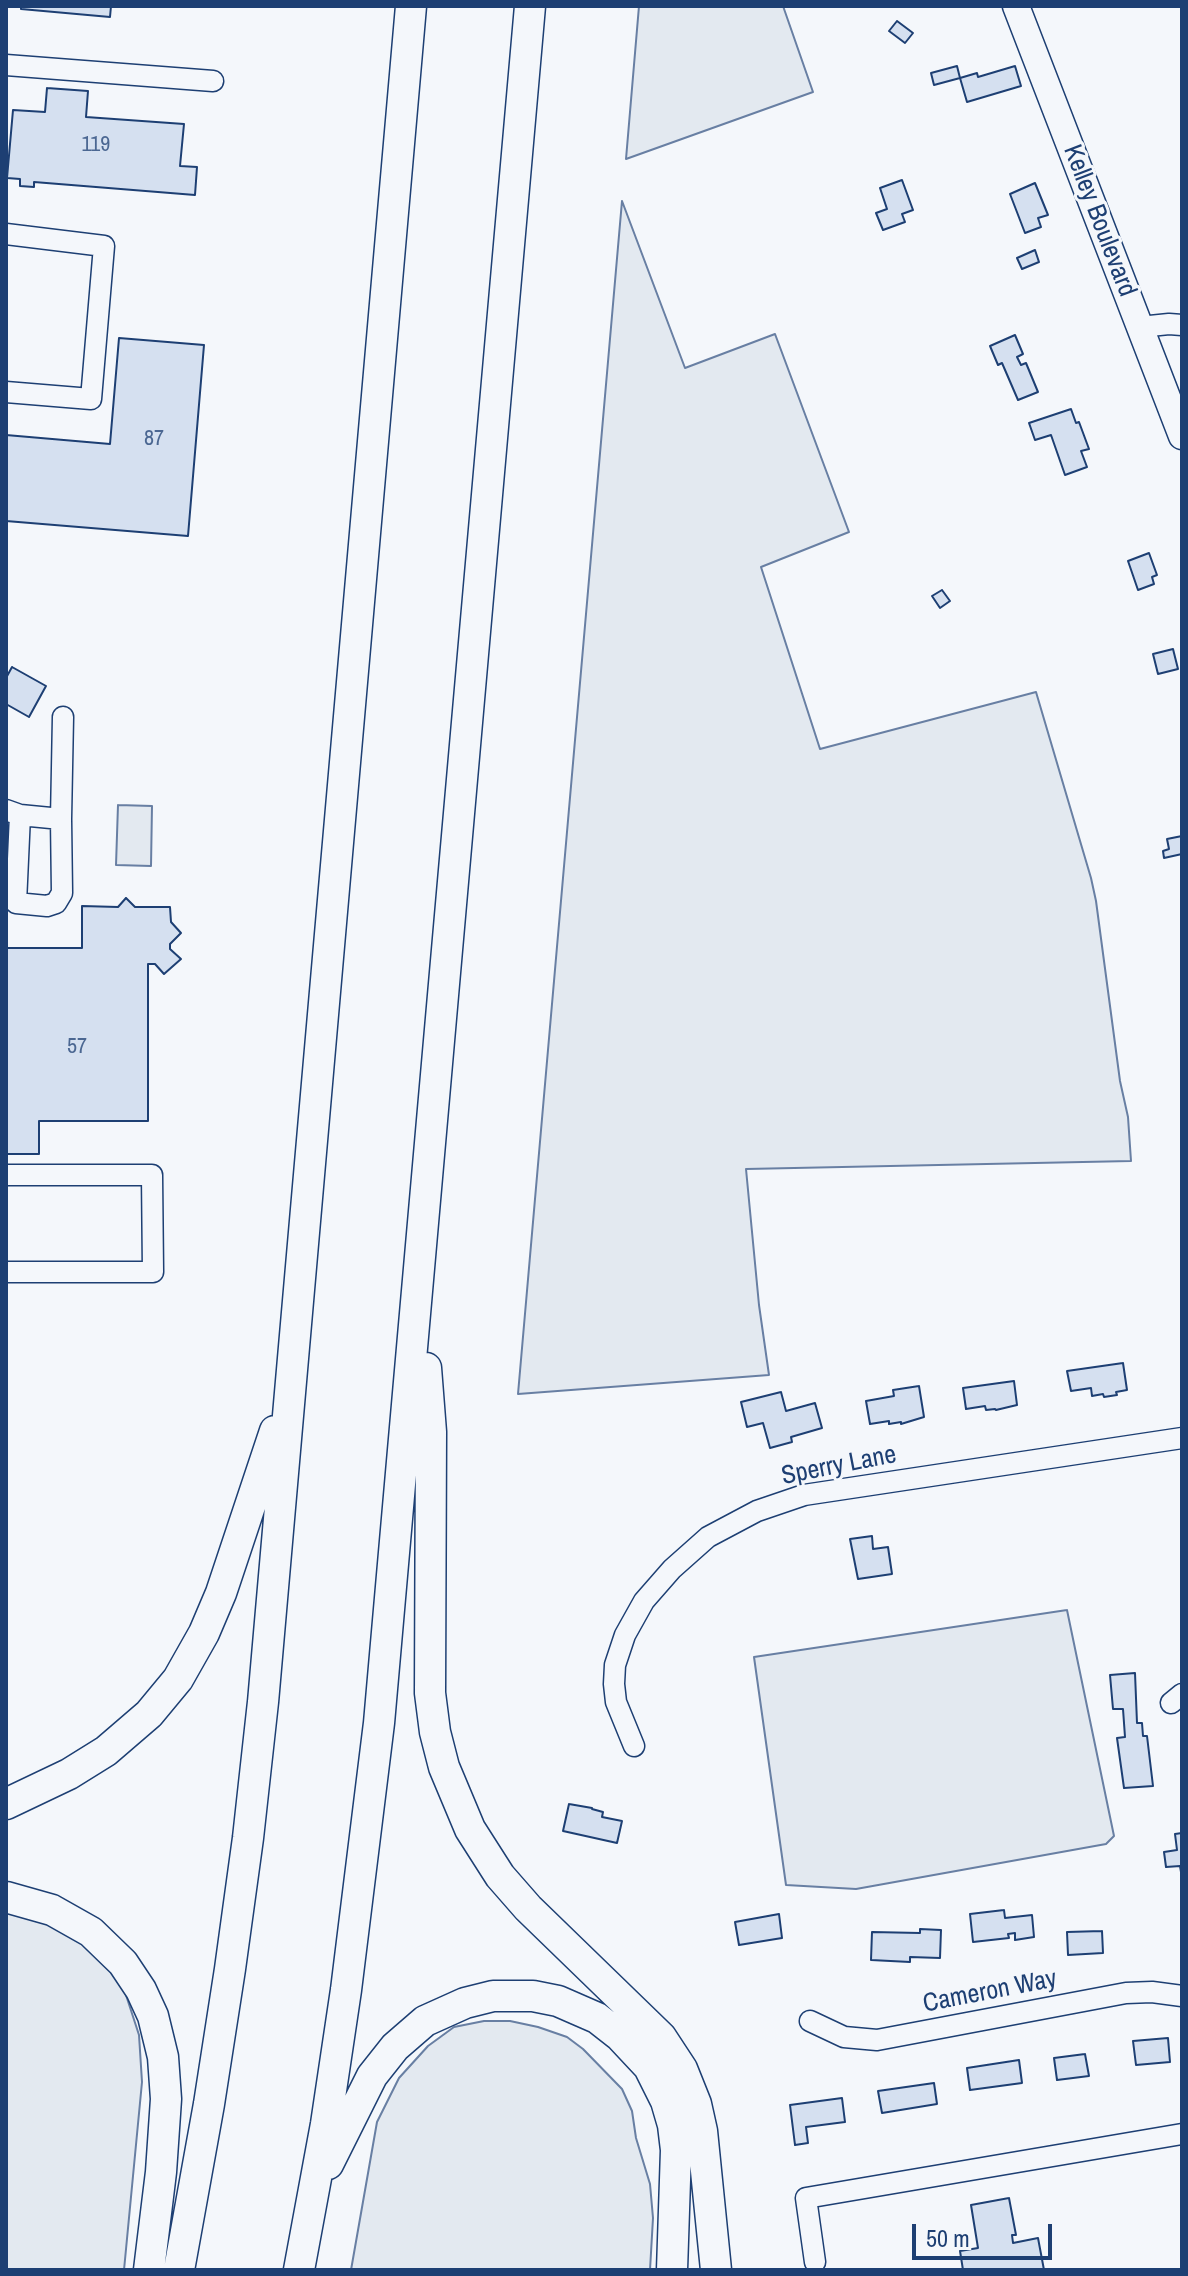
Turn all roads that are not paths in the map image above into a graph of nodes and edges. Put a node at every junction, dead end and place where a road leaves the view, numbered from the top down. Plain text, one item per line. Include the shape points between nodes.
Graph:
1 (411, 6) edge
2 (530, 6) edge
3 (1016, 6) edge
4 (6, 65) edge
5 (213, 81) dead end
6 (6, 234) edge
7 (1182, 325) edge
8 (1140, 327) junction
9 (6, 392) edge
10 (1182, 436) edge
11 (63, 717) dead end
12 (13, 813) edge
13 (61, 819) junction
14 (6, 1175) edge
15 (6, 1272) edge
16 (419, 1283) junction
17 (292, 1380) junction
18 (1182, 1438) edge
19 (634, 1746) dead end
20 (6, 1804) edge
21 (6, 1897) edge
22 (1182, 1996) edge
23 (810, 2021) dead end
24 (1182, 2134) edge
25 (314, 2190) junction
26 (815, 2262) dead end
27 (149, 2270) edge
28 (179, 2270) edge
29 (299, 2270) edge
30 (672, 2270) edge
31 (713, 2270) edge

1 - 17 highway
2 - 16 highway
3 - 8 main road, Kelley Boulevard
4 - 5 street
6 - 9 street via 104,246 91,399
7 - 8 street
8 - 10 main road, Kelley Boulevard
11 - 13 street
12 - 13 street
12 - 13 street via 16,903 47,906 60,898
14 - 15 street via 152,1175 153,1272
16 - 25 highway via 373,1777
16 - 31 highway via 431,1432 430,1693 444,1767 470,1829 500,1876 661,2037 676,2059 691,2091 704,2145
17 - 20 highway via 230,1573 178,1679 149,1714 106,1751
17 - 28 highway via 251,1812
18 - 19 street, Sperry Lane via 804,1495 757,1511 708,1537 644,1601 625,1635 614,1684
21 - 27 highway via 52,1910 91,1932 123,1963 153,2016 166,2099
22 - 23 street, Cameron Way via 1126,1993 877,2040 844,2037
24 - 26 street via 806,2198
25 - 29 highway
25 - 30 highway via 366,2088 404,2038 465,2003 507,1995 546,1998 609,2026 641,2057 661,2089 676,2150

